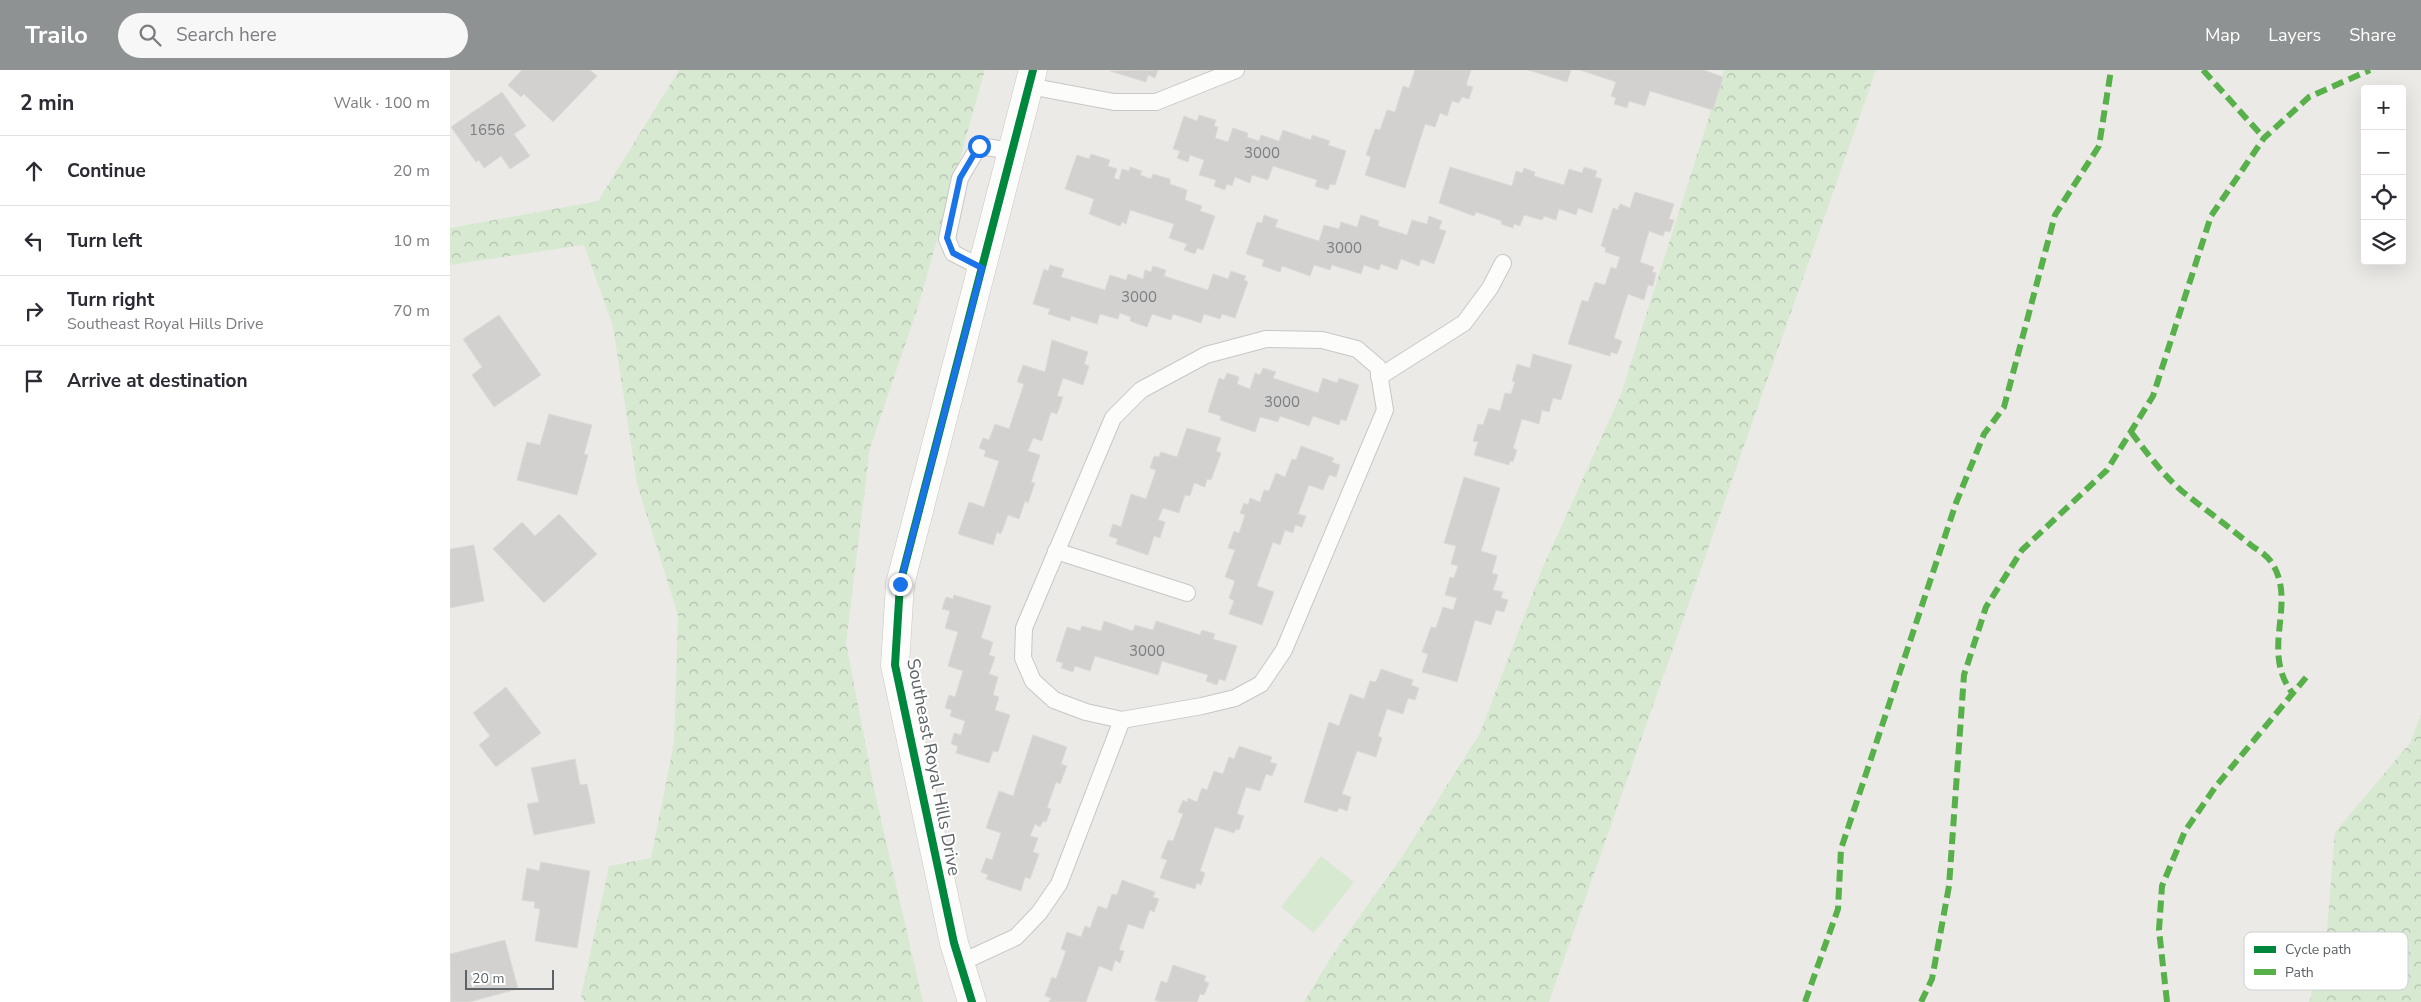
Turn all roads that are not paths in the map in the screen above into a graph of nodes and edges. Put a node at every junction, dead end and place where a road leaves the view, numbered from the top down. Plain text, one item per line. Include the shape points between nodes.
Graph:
1 (1236, 70) edge
2 (1031, 78) edge
3 (1012, 151) junction
4 (1503, 263) dead end
5 (982, 268) junction
6 (1379, 377) junction
7 (1056, 551) junction
8 (1187, 593) dead end
9 (1122, 720) junction
10 (960, 963) junction
11 (972, 1002) edge

1 - 2 lane via 1156,102 1114,102
2 - 3 street, Southeast Royal Hills Drive
3 - 5 street, Southeast Royal Hills Drive
3 - 5 lane via 979,146 960,178 947,238 953,253
4 - 6 lane via 1490,288 1464,323
5 - 10 street, Southeast Royal Hills Drive via 900,584 895,665
6 - 7 lane via 1378,367 1357,349 1322,340 1266,339 1206,354 1142,390 1112,418
6 - 9 lane via 1385,410 1284,650 1261,684 1236,698
7 - 8 lane
7 - 9 lane via 1024,628 1023,658 1033,681 1054,700
9 - 10 lane via 1054,892 1016,938
10 - 11 street, Southeast Royal Hills Drive

